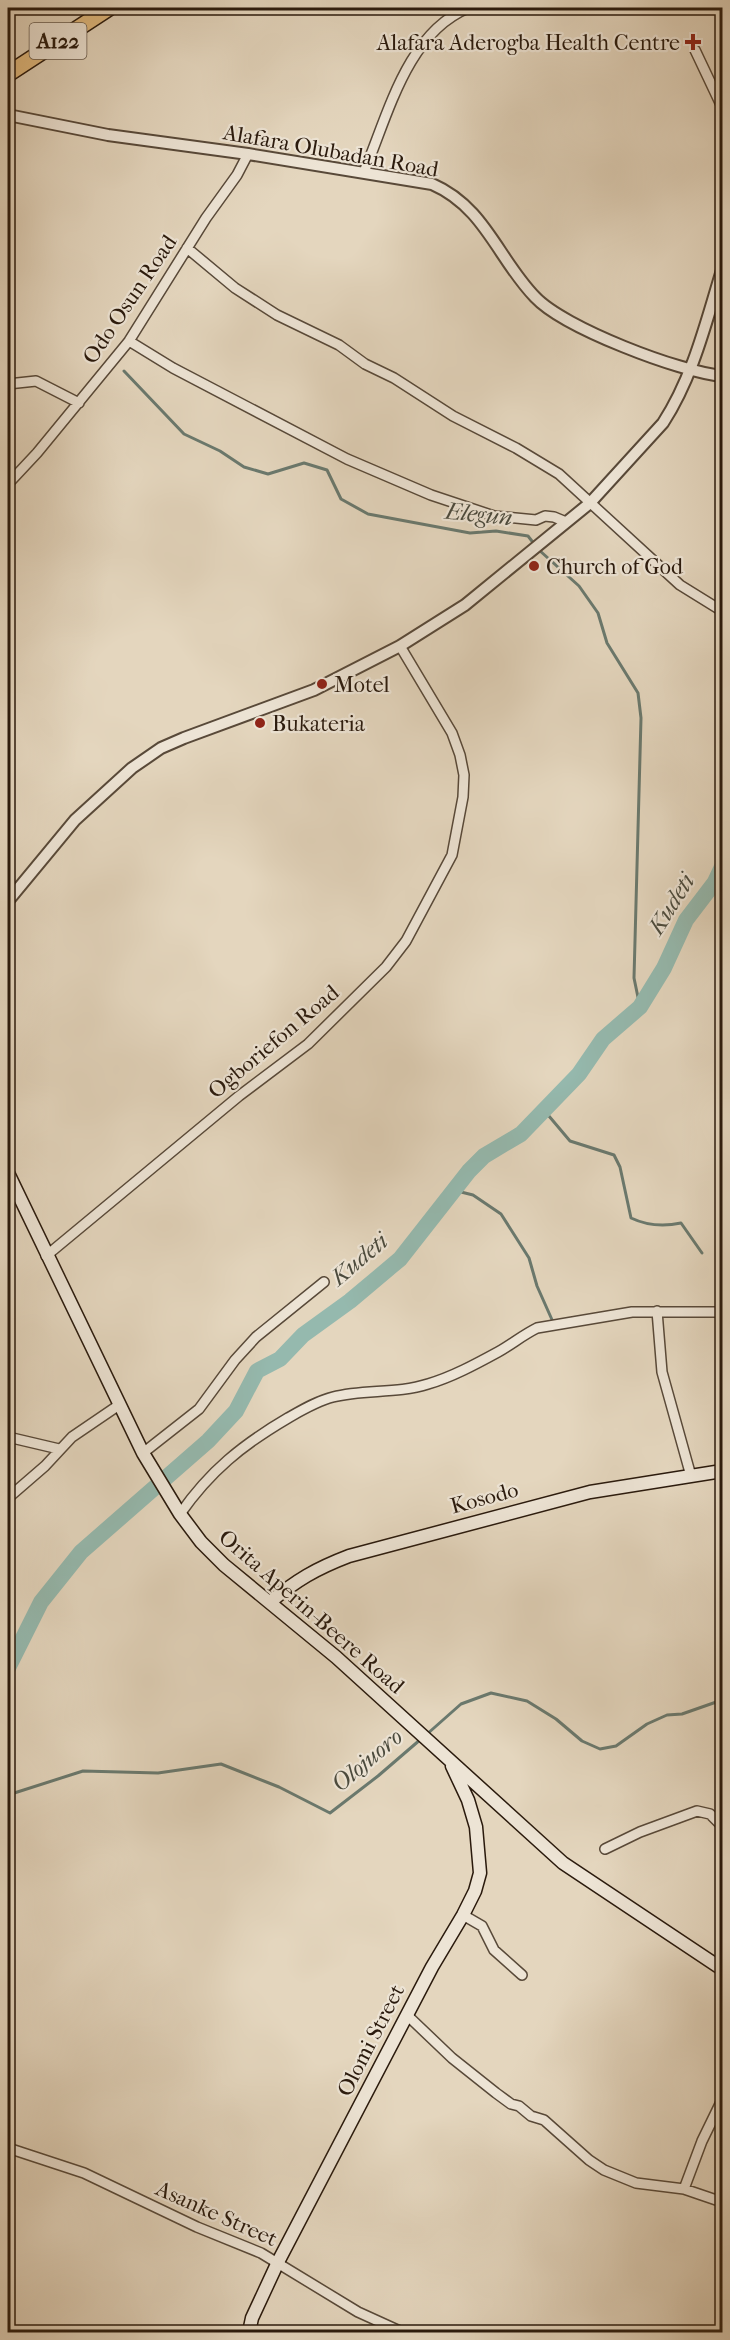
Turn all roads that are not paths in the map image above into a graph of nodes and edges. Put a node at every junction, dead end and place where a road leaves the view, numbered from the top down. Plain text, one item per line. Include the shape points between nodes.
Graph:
1 (103, 8) edge
2 (468, 8) edge
3 (695, 50) dead end
4 (8, 62) edge
5 (8, 74) edge
6 (723, 107) edge
7 (8, 115) edge
8 (248, 154) junction
9 (364, 172) junction
10 (187, 248) junction
11 (723, 270) edge
12 (129, 341) junction
13 (691, 369) junction
14 (723, 376) edge
15 (8, 384) edge
16 (79, 403) junction
17 (8, 484) edge
18 (590, 503) junction
19 (566, 522) junction
20 (723, 611) edge
21 (400, 645) junction
22 (8, 901) edge
23 (8, 1173) edge
24 (46, 1256) junction
25 (324, 1282) dead end
26 (657, 1311) junction
27 (723, 1312) edge
28 (119, 1405) junction
29 (8, 1437) edge
30 (59, 1449) junction
31 (143, 1453) junction
32 (723, 1471) edge
33 (691, 1476) junction
34 (8, 1498) edge
35 (180, 1514) junction
36 (270, 1602) junction
37 (451, 1762) junction
38 (723, 1827) edge
39 (605, 1849) dead end
40 (463, 1915) junction
41 (723, 1969) edge
42 (522, 1975) dead end
43 (408, 2016) junction
44 (723, 2100) edge
45 (8, 2148) edge
46 (684, 2189) junction
47 (723, 2202) edge
48 (278, 2262) junction
49 (249, 2332) edge
50 (402, 2332) edge

1 - 4 highway, A122
1 - 5 highway, A122
2 - 9 street via 437,26 421,44 406,69
3 - 6 street
7 - 8 street, Alafara Olubadan Road via 108,135
8 - 9 street, Alafara Olubadan Road
8 - 10 street, Odo Osun Road
9 - 13 street, Alafara Olubadan Road via 417,180 447,190 477,217 535,298 549,310 598,336
10 - 12 street, Odo Osun Road
10 - 18 street via 235,288 277,315 339,345 453,416 516,448 559,474
11 - 13 street
12 - 16 street, Odo Osun Road
12 - 19 street via 326,448 431,495 494,516 536,520 545,516
13 - 14 street, Alafara Olubadan Road
13 - 18 street via 663,423
15 - 16 street via 36,381
16 - 17 street, Odo Osun Road
18 - 19 street
18 - 20 street via 680,585
19 - 21 street via 465,605
21 - 22 street via 314,690 161,748 132,768 75,820
21 - 24 street, Ogboriefon Road via 452,733 464,775 452,855 406,941 386,967 308,1044
23 - 24 main road, Orita Aperin-Beere Road
24 - 28 main road, Orita Aperin-Beere Road
25 - 31 street via 256,1338 199,1409
26 - 27 street
26 - 33 street via 662,1372
26 - 35 street via 610,1314 537,1328 456,1373 427,1384 331,1397 254,1438 219,1466
28 - 30 street
28 - 31 main road, Orita Aperin-Beere Road
29 - 30 street
30 - 34 street
31 - 35 main road, Orita Aperin-Beere Road
32 - 33 main road, Kosodo
33 - 36 main road, Kosodo via 590,1492 349,1556 297,1580
35 - 36 main road, Orita Aperin-Beere Road via 224,1565
36 - 37 main road, Orita Aperin-Beere Road
37 - 40 main road, Olomi Street via 468,1800 480,1851 480,1873
37 - 41 main road, Orita Aperin-Beere Road via 563,1863
38 - 39 street via 710,1814 697,1811
40 - 42 street via 482,1926 494,1950
40 - 43 main road, Olomi Street
43 - 46 street via 496,2093 544,2120 604,2170 636,2183
43 - 48 main road, Olomi Street
44 - 46 street
45 - 48 street, Asanke Street via 84,2173
46 - 47 street
48 - 49 main road, Olomi Street
48 - 50 street, Asanke Street via 358,2312

